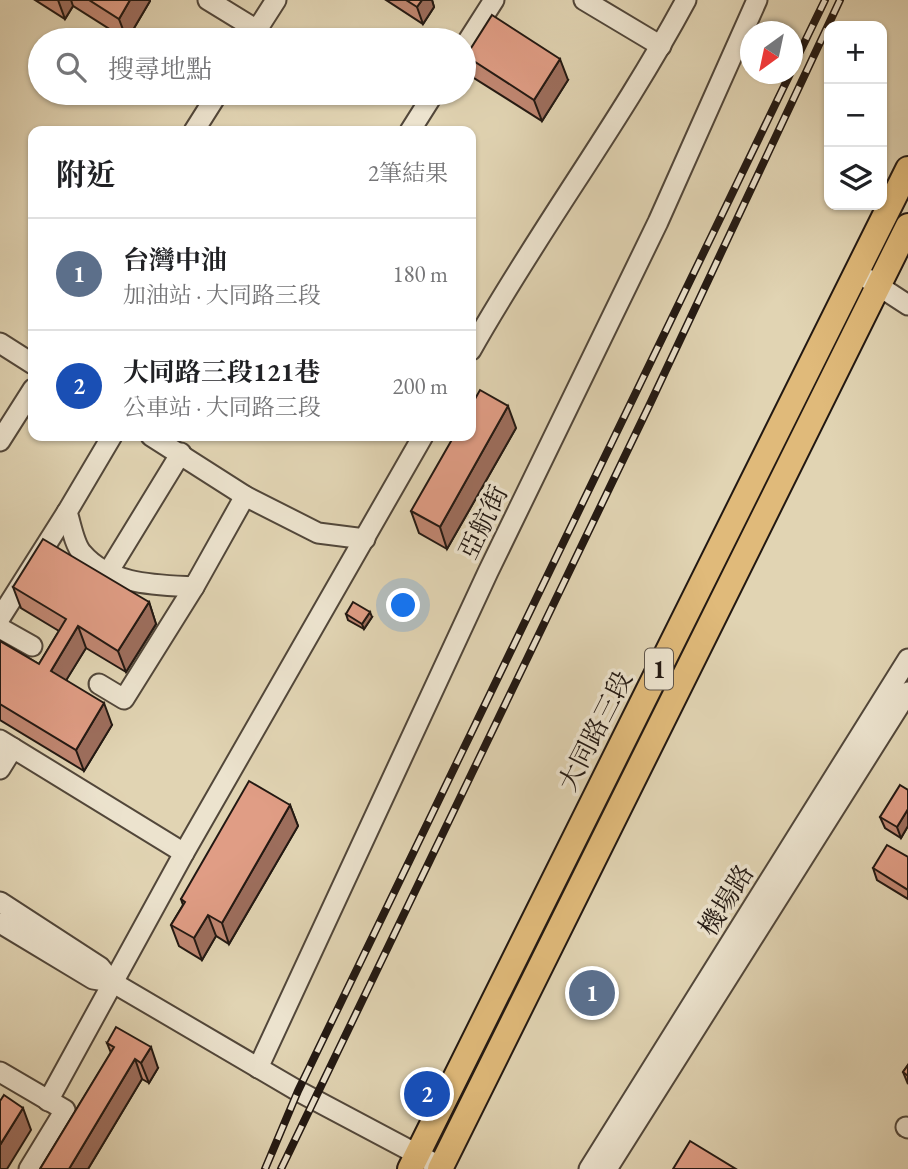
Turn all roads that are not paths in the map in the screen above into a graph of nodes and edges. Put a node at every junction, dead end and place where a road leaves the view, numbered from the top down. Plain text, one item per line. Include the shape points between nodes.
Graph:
1 (208, 0) edge
2 (276, 0) edge
3 (494, 0) edge
4 (584, 0) edge
5 (686, 0) edge
6 (757, 0) edge
7 (245, 28) edge
8 (258, 28) edge
9 (476, 28) edge
10 (661, 46) junction
11 (210, 105) edge
12 (426, 105) edge
13 (197, 126) edge
14 (413, 126) edge
15 (908, 169) edge
16 (908, 226) edge
17 (857, 272) junction
18 (878, 285) junction
19 (908, 304) edge
20 (476, 342) edge
21 (0, 343) edge
22 (28, 361) edge
23 (28, 396) edge
24 (0, 441) edge
25 (109, 441) edge
26 (160, 441) edge
27 (420, 441) edge
28 (181, 453) junction
29 (245, 496) junction
30 (67, 512) junction
31 (365, 539) junction
32 (107, 574) junction
33 (194, 587) junction
34 (0, 618) edge
35 (0, 628) edge
36 (32, 646) dead end
37 (908, 659) edge
38 (99, 684) dead end
39 (908, 692) edge
40 (6, 744) edge
41 (0, 769) edge
42 (184, 853) junction
43 (0, 902) edge
44 (0, 923) edge
45 (112, 982) junction
46 (258, 1068) junction
47 (0, 1073) edge
48 (48, 1101) junction
49 (413, 1162) edge
50 (441, 1168) edge
51 (29, 1169) edge
52 (589, 1169) edge
53 (607, 1169) edge

1 - 7 street
2 - 8 street
3 - 9 street
4 - 10 street
5 - 10 street
6 - 46 street, 亞航街 via 658,222 488,572
10 - 20 street
11 - 13 street
12 - 14 street
15 - 17 main road, 大同路三段 / 1
16 - 18 main road, 1
17 - 18 street
17 - 49 main road, 大同路三段 / 1
18 - 19 street
18 - 50 main road, 1
21 - 22 street
23 - 24 street
25 - 30 street
26 - 28 street
27 - 31 street
28 - 29 street
28 - 32 street
29 - 31 street via 318,533
29 - 33 street
30 - 32 street via 80,552
30 - 34 street
31 - 42 street
32 - 33 street via 154,585
33 - 38 street via 124,699
35 - 36 street
37 - 52 street, 機場路
39 - 53 street, 機場路
40 - 41 street
40 - 42 street
42 - 45 street
43 - 45 street via 100,967
44 - 45 street via 93,979
45 - 46 street
45 - 48 street
46 - 49 street
47 - 48 street
48 - 51 street via 65,1110
49 - 50 street

